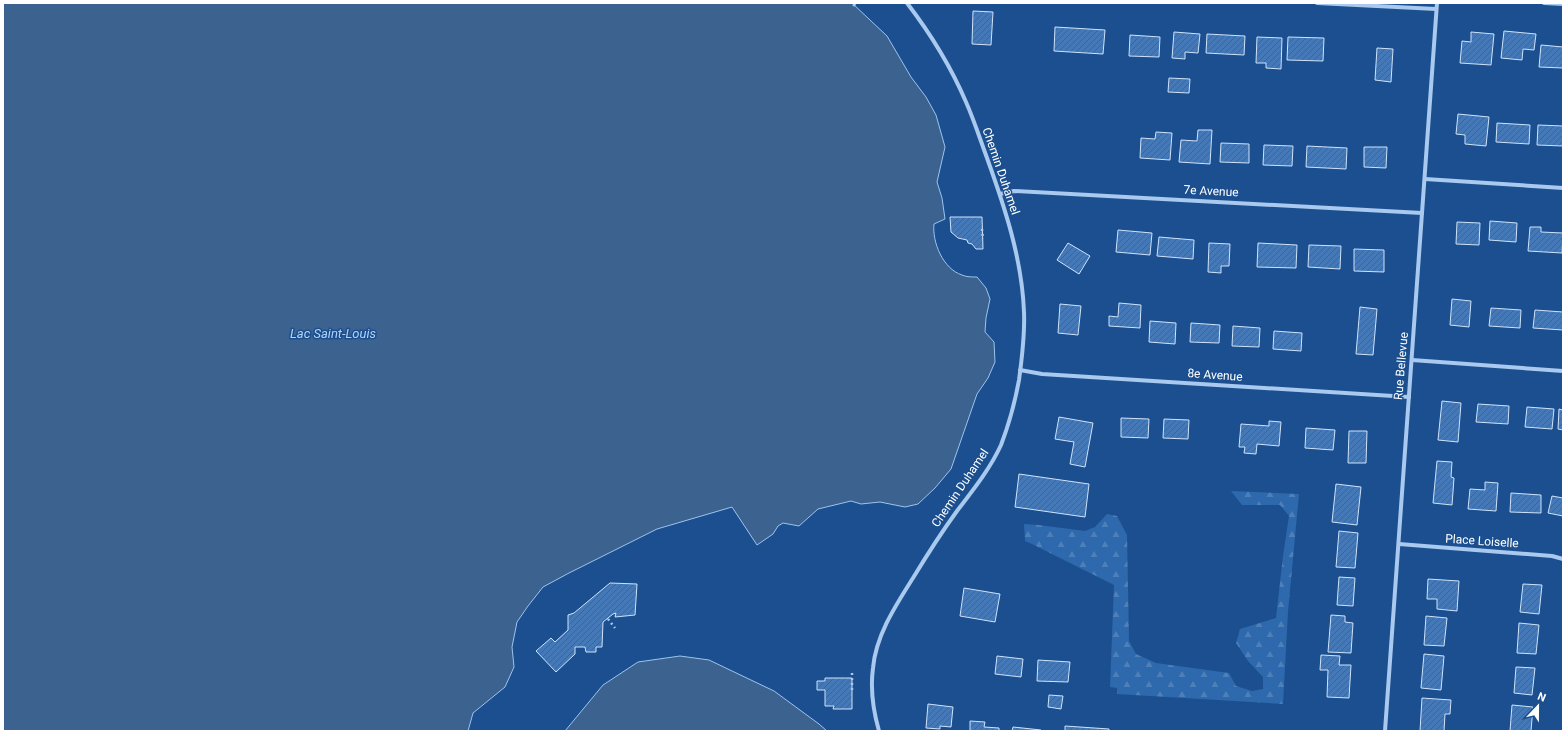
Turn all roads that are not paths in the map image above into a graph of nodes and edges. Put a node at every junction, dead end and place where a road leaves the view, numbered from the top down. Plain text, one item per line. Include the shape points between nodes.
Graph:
1 (907, 3) edge
2 (1318, 3) edge
3 (1437, 3) edge
4 (1544, 3) edge
5 (1563, 4) edge
6 (1436, 9) junction
7 (1425, 178) junction
8 (1563, 188) edge
9 (1000, 194) junction
10 (1422, 213) junction
11 (1412, 360) junction
12 (1020, 370) junction
13 (1563, 371) edge
14 (1409, 397) junction
15 (1399, 544) junction
16 (1563, 559) edge
17 (879, 731) edge
18 (1385, 731) edge

1 - 9 street, Chemin Duhamel via 928,32 954,77 966,102
2 - 6 street
3 - 6 street, Rue Bellevue
4 - 5 street
6 - 7 street, Rue Bellevue
7 - 8 street
7 - 10 street, Rue Bellevue
9 - 10 street, 7e Avenue via 1014,191
9 - 12 street, Chemin Duhamel via 1015,248 1023,290 1024,326
10 - 11 street, Rue Bellevue
11 - 13 street
11 - 14 street, Rue Bellevue
12 - 14 street, 8e Avenue via 1042,374
12 - 17 street, Chemin Duhamel via 1010,418 1001,445 978,484 920,567 884,628 876,653 871,693
14 - 15 street, Rue Bellevue
15 - 16 street, Place Loiselle
15 - 18 street, Rue Bellevue

